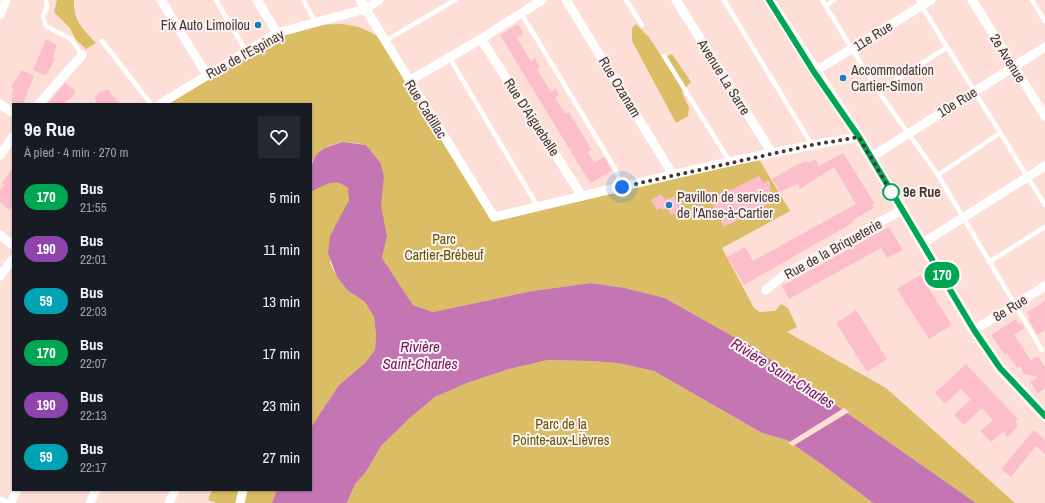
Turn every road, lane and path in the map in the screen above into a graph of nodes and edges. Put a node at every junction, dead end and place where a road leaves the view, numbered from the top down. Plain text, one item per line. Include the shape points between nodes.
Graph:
1 (6, 0) edge
2 (46, 0) edge
3 (161, 0) edge
4 (216, 0) edge
5 (257, 0) edge
6 (303, 0) edge
7 (360, 0) edge
8 (379, 0) edge
9 (455, 0) edge
10 (542, 0) edge
11 (566, 0) edge
12 (626, 0) edge
13 (676, 0) edge
14 (724, 0) edge
15 (769, 0) edge
16 (822, 0) edge
17 (834, 0) edge
18 (931, 0) edge
19 (972, 0) edge
20 (1032, 0) edge
21 (920, 3) edge
22 (826, 6) junction
23 (365, 9) junction
24 (522, 13) junction
25 (0, 15) edge
26 (1045, 21) edge
27 (316, 22) junction
28 (642, 24) dead end
29 (278, 33) junction
30 (481, 38) junction
31 (102, 41) dead end
32 (385, 41) junction
33 (1045, 47) edge
34 (852, 48) junction
35 (946, 48) junction
36 (246, 51) junction
37 (82, 55) joint
38 (664, 56) dead end
39 (449, 57) junction
40 (1014, 66) junction
41 (814, 72) junction
42 (207, 75) junction
43 (409, 81) junction
44 (878, 91) junction
45 (974, 91) junction
46 (40, 103) edge
47 (150, 103) edge
48 (162, 103) edge
49 (0, 104) edge
50 (12, 112) edge
51 (1045, 116) edge
52 (907, 133) junction
53 (1000, 133) junction
54 (859, 137) junction
55 (12, 138) edge
56 (812, 145) junction
57 (772, 153) junction
58 (0, 155) edge
59 (870, 158) junction
60 (730, 162) junction
61 (1045, 166) edge
62 (673, 175) junction
63 (938, 175) junction
64 (1028, 177) junction
65 (622, 187) junction
66 (582, 196) junction
67 (1045, 205) edge
68 (538, 207) junction
69 (902, 210) junction
70 (963, 218) junction
71 (1045, 227) edge
72 (0, 235) edge
73 (923, 243) junction
74 (12, 244) edge
75 (12, 260) edge
76 (989, 262) junction
77 (0, 276) edge
78 (1045, 286) edge
79 (766, 290) dead end
80 (1015, 304) junction
81 (974, 330) junction
82 (1042, 350) dead end
83 (1043, 411) edge
84 (17, 491) edge
85 (96, 491) edge
86 (175, 491) edge
87 (244, 491) edge
88 (0, 502) edge
89 (3, 503) edge
90 (11, 503) edge
91 (90, 503) edge
92 (169, 503) edge
93 (240, 503) edge

1 - 25 street
2 - 37 lane via 47,7 42,16 46,26 71,39
3 - 42 street
4 - 36 lane
5 - 29 street
6 - 27 lane
7 - 23 street, Rue Cadillac
8 - 23 street, Rue de l'Espinay
9 - 32 lane
10 - 24 street
11 - 62 street, Rue Ozanam
12 - 28 lane
13 - 57 street, Avenue La Sarre
14 - 56 lane
15 - 41 street
16 - 22 lane
17 - 22 lane
18 - 21 street, 11e Rue
19 - 40 street, 2e Avenue
20 - 26 lane
21 - 34 street, 11e Rue
21 - 35 lane
22 - 34 lane
23 - 27 street, Rue de l'Espinay
23 - 32 street, Rue Cadillac
24 - 30 street
24 - 65 lane via 616,170
27 - 29 street, Rue de l'Espinay
29 - 36 street, Rue de l'Espinay
30 - 39 street
30 - 66 street, Rue D'Aiguebelle
31 - 47 lane
32 - 43 street, Rue Cadillac
33 - 40 street, 10e Rue
34 - 41 street, 11e Rue
34 - 44 lane
35 - 44 lane
35 - 45 lane
36 - 42 street, Rue de l'Espinay
37 - 46 street
38 - 60 lane
39 - 43 street
39 - 68 lane
40 - 45 street, 10e Rue
40 - 51 street, 2e Avenue
41 - 54 street
42 - 48 street, Rue de l'Espinay
43 - 68 street, Rue Cadillac via 494,217
44 - 52 lane
45 - 52 street, 10e Rue
45 - 53 lane
49 - 50 street
52 - 59 street, 10e Rue
52 - 63 lane
53 - 63 lane
53 - 64 lane
54 - 56 street
54 - 59 street
55 - 58 street
56 - 57 street
57 - 60 street
59 - 69 street
60 - 62 street
61 - 64 street
62 - 65 street
63 - 70 lane
64 - 67 lane
64 - 70 street
65 - 66 street
66 - 68 street
69 - 73 street
69 - 79 street, Rue de la Briqueterie via 784,276
70 - 73 street
70 - 76 lane
71 - 76 lane
72 - 74 street
73 - 81 street
75 - 77 street
76 - 80 lane
78 - 80 street, 8e Rue
80 - 81 street, 8e Rue
80 - 82 lane
81 - 83 street via 1000,368
84 - 90 street
85 - 91 street
86 - 92 street
87 - 93 street
88 - 89 street

